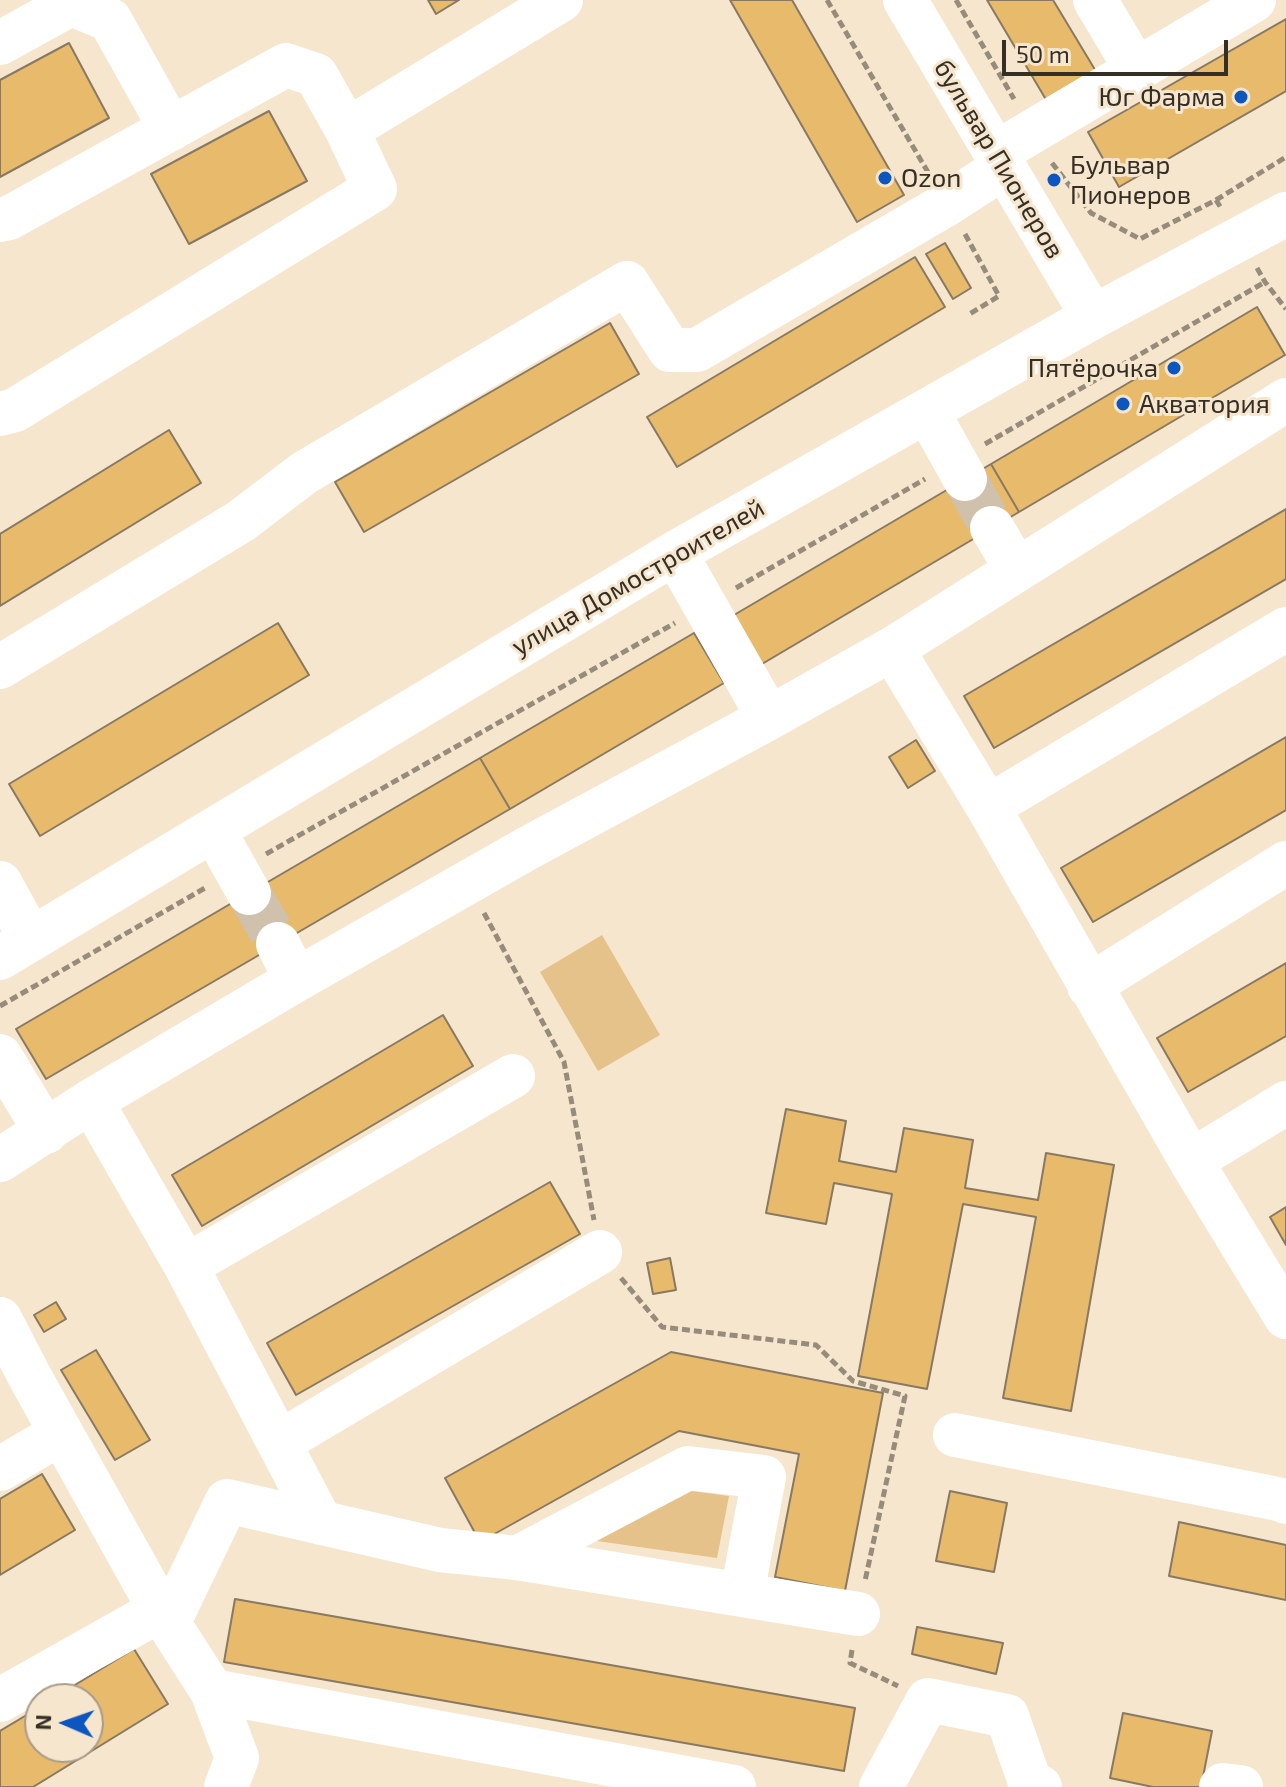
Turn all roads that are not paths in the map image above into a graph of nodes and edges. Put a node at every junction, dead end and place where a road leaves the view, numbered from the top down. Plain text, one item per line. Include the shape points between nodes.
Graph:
1 (561, 0) edge
2 (905, 0) edge
3 (1095, 0) edge
4 (1254, 0) edge
5 (75, 2) edge
6 (0, 43) edge
7 (1136, 69) junction
8 (171, 129) junction
9 (347, 130) junction
10 (1000, 160) junction
11 (1286, 214) edge
12 (0, 220) edge
13 (1093, 317) junction
14 (1286, 400) edge
15 (927, 411) junction
16 (0, 414) edge
17 (960, 470) tunnel mouth
18 (992, 528) tunnel mouth
19 (675, 553) junction
20 (1017, 570) junction
21 (1286, 629) edge
22 (892, 649) junction
23 (0, 667) edge
24 (769, 718) junction
25 (988, 807) junction
26 (214, 831) junction
27 (1286, 863) edge
28 (243, 882) tunnel mouth
29 (0, 883) edge
30 (16, 948) edge
31 (1089, 986) junction
32 (0, 1056) edge
33 (513, 1076) dead end
34 (91, 1101) junction
35 (1286, 1103) edge
36 (46, 1132) junction
37 (0, 1160) edge
38 (1191, 1161) junction
39 (600, 1252) road end
40 (186, 1266) junction
41 (1286, 1317) edge
42 (0, 1319) edge
43 (15, 1388) edge
44 (61, 1433) junction
45 (955, 1435) dead end
46 (280, 1442) junction
47 (0, 1469) edge
48 (1286, 1502) edge
49 (321, 1523) junction
50 (517, 1558) junction
51 (742, 1594) junction
52 (858, 1614) road end
53 (164, 1617) junction
54 (212, 1691) junction
55 (0, 1700) edge
56 (226, 1787) edge
57 (734, 1787) edge
58 (881, 1787) edge
59 (1040, 1787) edge
60 (1221, 1787) edge
61 (1241, 1787) edge

1 - 9 street
2 - 10 street, бульвар Пионеров
3 - 7 street
4 - 7 street
5 - 6 street
5 - 8 street via 110,20
7 - 10 street via 1032,130
8 - 9 street via 286,65 316,75
8 - 12 street
9 - 16 street via 375,189 15,410
10 - 13 street, бульвар Пионеров
10 - 23 street via 947,204 697,350 670,350 627,283 304,473 241,521
11 - 13 street, улица Домостроителей
13 - 15 street, улица Домостроителей
14 - 20 street
15 - 17 street
15 - 19 street, улица Домостроителей
18 - 20 street
19 - 24 street
19 - 26 street, улица Домостроителей
20 - 22 street
21 - 25 street
22 - 24 street
22 - 25 street
24 - 34 street via 468,882 287,962
25 - 31 street
26 - 28 street
26 - 30 street, улица Домостроителей
27 - 31 street
29 - 30 street
31 - 38 street
32 - 36 street
33 - 40 street
34 - 36 street
34 - 40 street
35 - 38 street
36 - 37 street
38 - 41 street
39 - 46 street
40 - 46 street
42 - 43 street
43 - 44 street
44 - 47 street
44 - 53 street
45 - 48 street
46 - 49 street
49 - 50 street via 440,1550
49 - 53 street via 227,1501
50 - 51 street
50 - 51 street via 688,1468 764,1477
51 - 52 street
53 - 54 street
53 - 55 street
54 - 56 street via 237,1758
54 - 57 street
58 - 59 street via 928,1700 1007,1716 1031,1785
60 - 61 street

